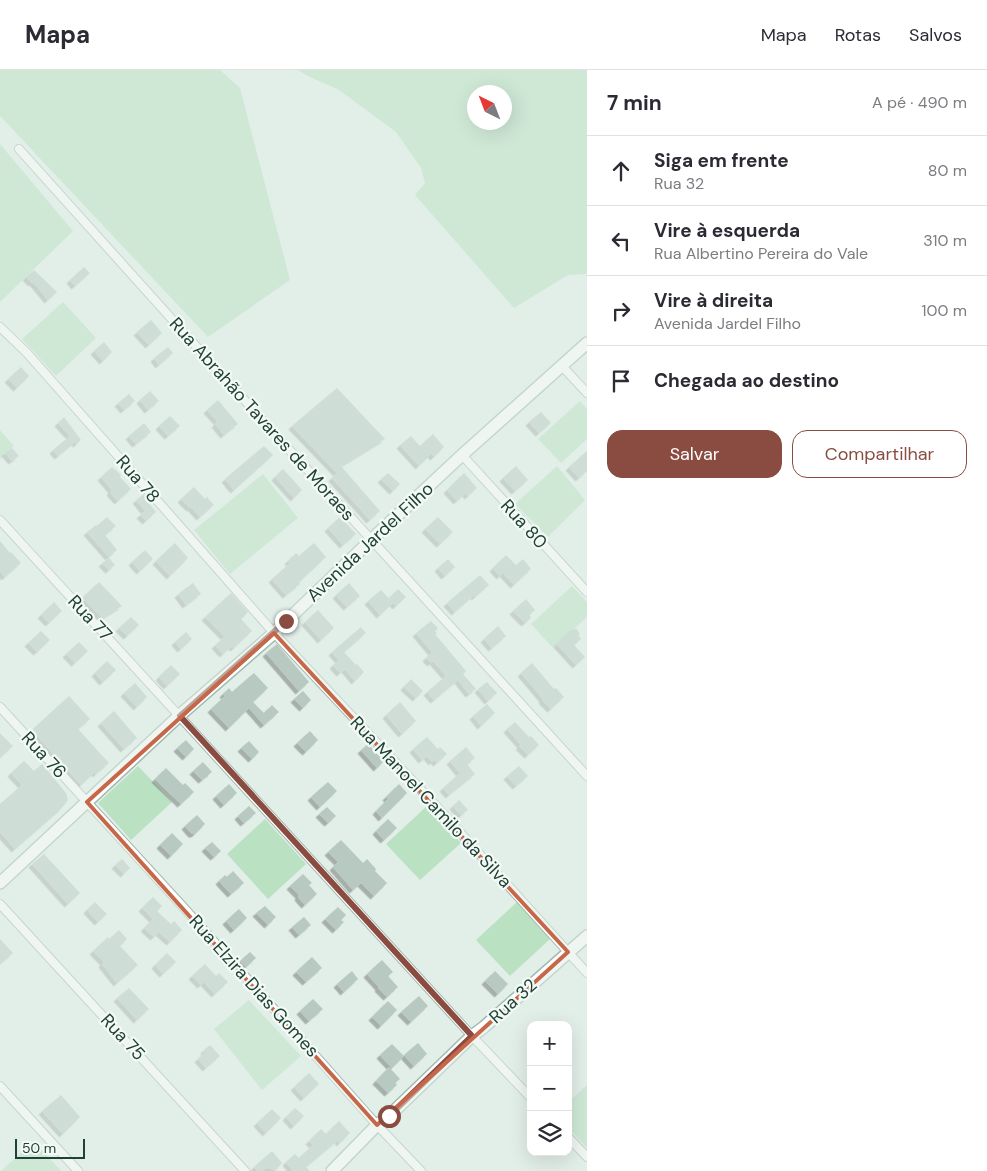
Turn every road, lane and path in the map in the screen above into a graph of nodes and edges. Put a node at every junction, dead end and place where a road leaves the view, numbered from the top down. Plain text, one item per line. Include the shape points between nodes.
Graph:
1 (19, 149) dead end
2 (0, 327) edge
3 (587, 343) edge
4 (562, 366) junction
5 (587, 393) edge
6 (462, 456) junction
7 (0, 520) edge
8 (372, 539) junction
9 (587, 592) edge
10 (274, 633) junction
11 (0, 707) edge
12 (180, 716) junction
13 (587, 776) edge
14 (87, 802) junction
15 (0, 883) edge
16 (0, 904) edge
17 (587, 936) edge
18 (568, 952) junction
19 (587, 973) edge
20 (472, 1036) junction
21 (0, 1086) edge
22 (527, 1094) edge
23 (378, 1125) junction
24 (572, 1141) edge
25 (587, 1157) edge
26 (78, 1171) edge
27 (245, 1171) edge
28 (332, 1171) edge
29 (421, 1171) edge

1 - 8 street, Rua Abrahão Tavares de Moraes
2 - 10 street, Rua 78 via 27,353
3 - 4 main road, Avenida Jardel Filho
4 - 5 street
4 - 6 main road, Avenida Jardel Filho
6 - 8 main road, Avenida Jardel Filho
6 - 9 street, Rua 80
7 - 12 street, Rua 77
8 - 10 main road, Avenida Jardel Filho
8 - 13 street, Rua Abrahão Tavares de Moraes
10 - 12 main road, Avenida Jardel Filho
10 - 18 street, Rua Manoel Camilo da Silva
11 - 14 street, Rua 76
12 - 14 main road, Avenida Jardel Filho
12 - 20 street, Rua 77
14 - 15 main road, Avenida Jardel Filho
14 - 23 street, Rua Elzira Dias Gomes
16 - 27 street, Rua 75
17 - 18 main road, Rua 32
18 - 19 street, Rua Manoel Camilo da Silva
18 - 20 main road, Rua 32
20 - 22 street, Rua 77
20 - 23 main road, Rua 32
21 - 26 street
23 - 28 main road, Rua 32
23 - 29 street, Rua Elzira Dias Gomes
24 - 25 street

